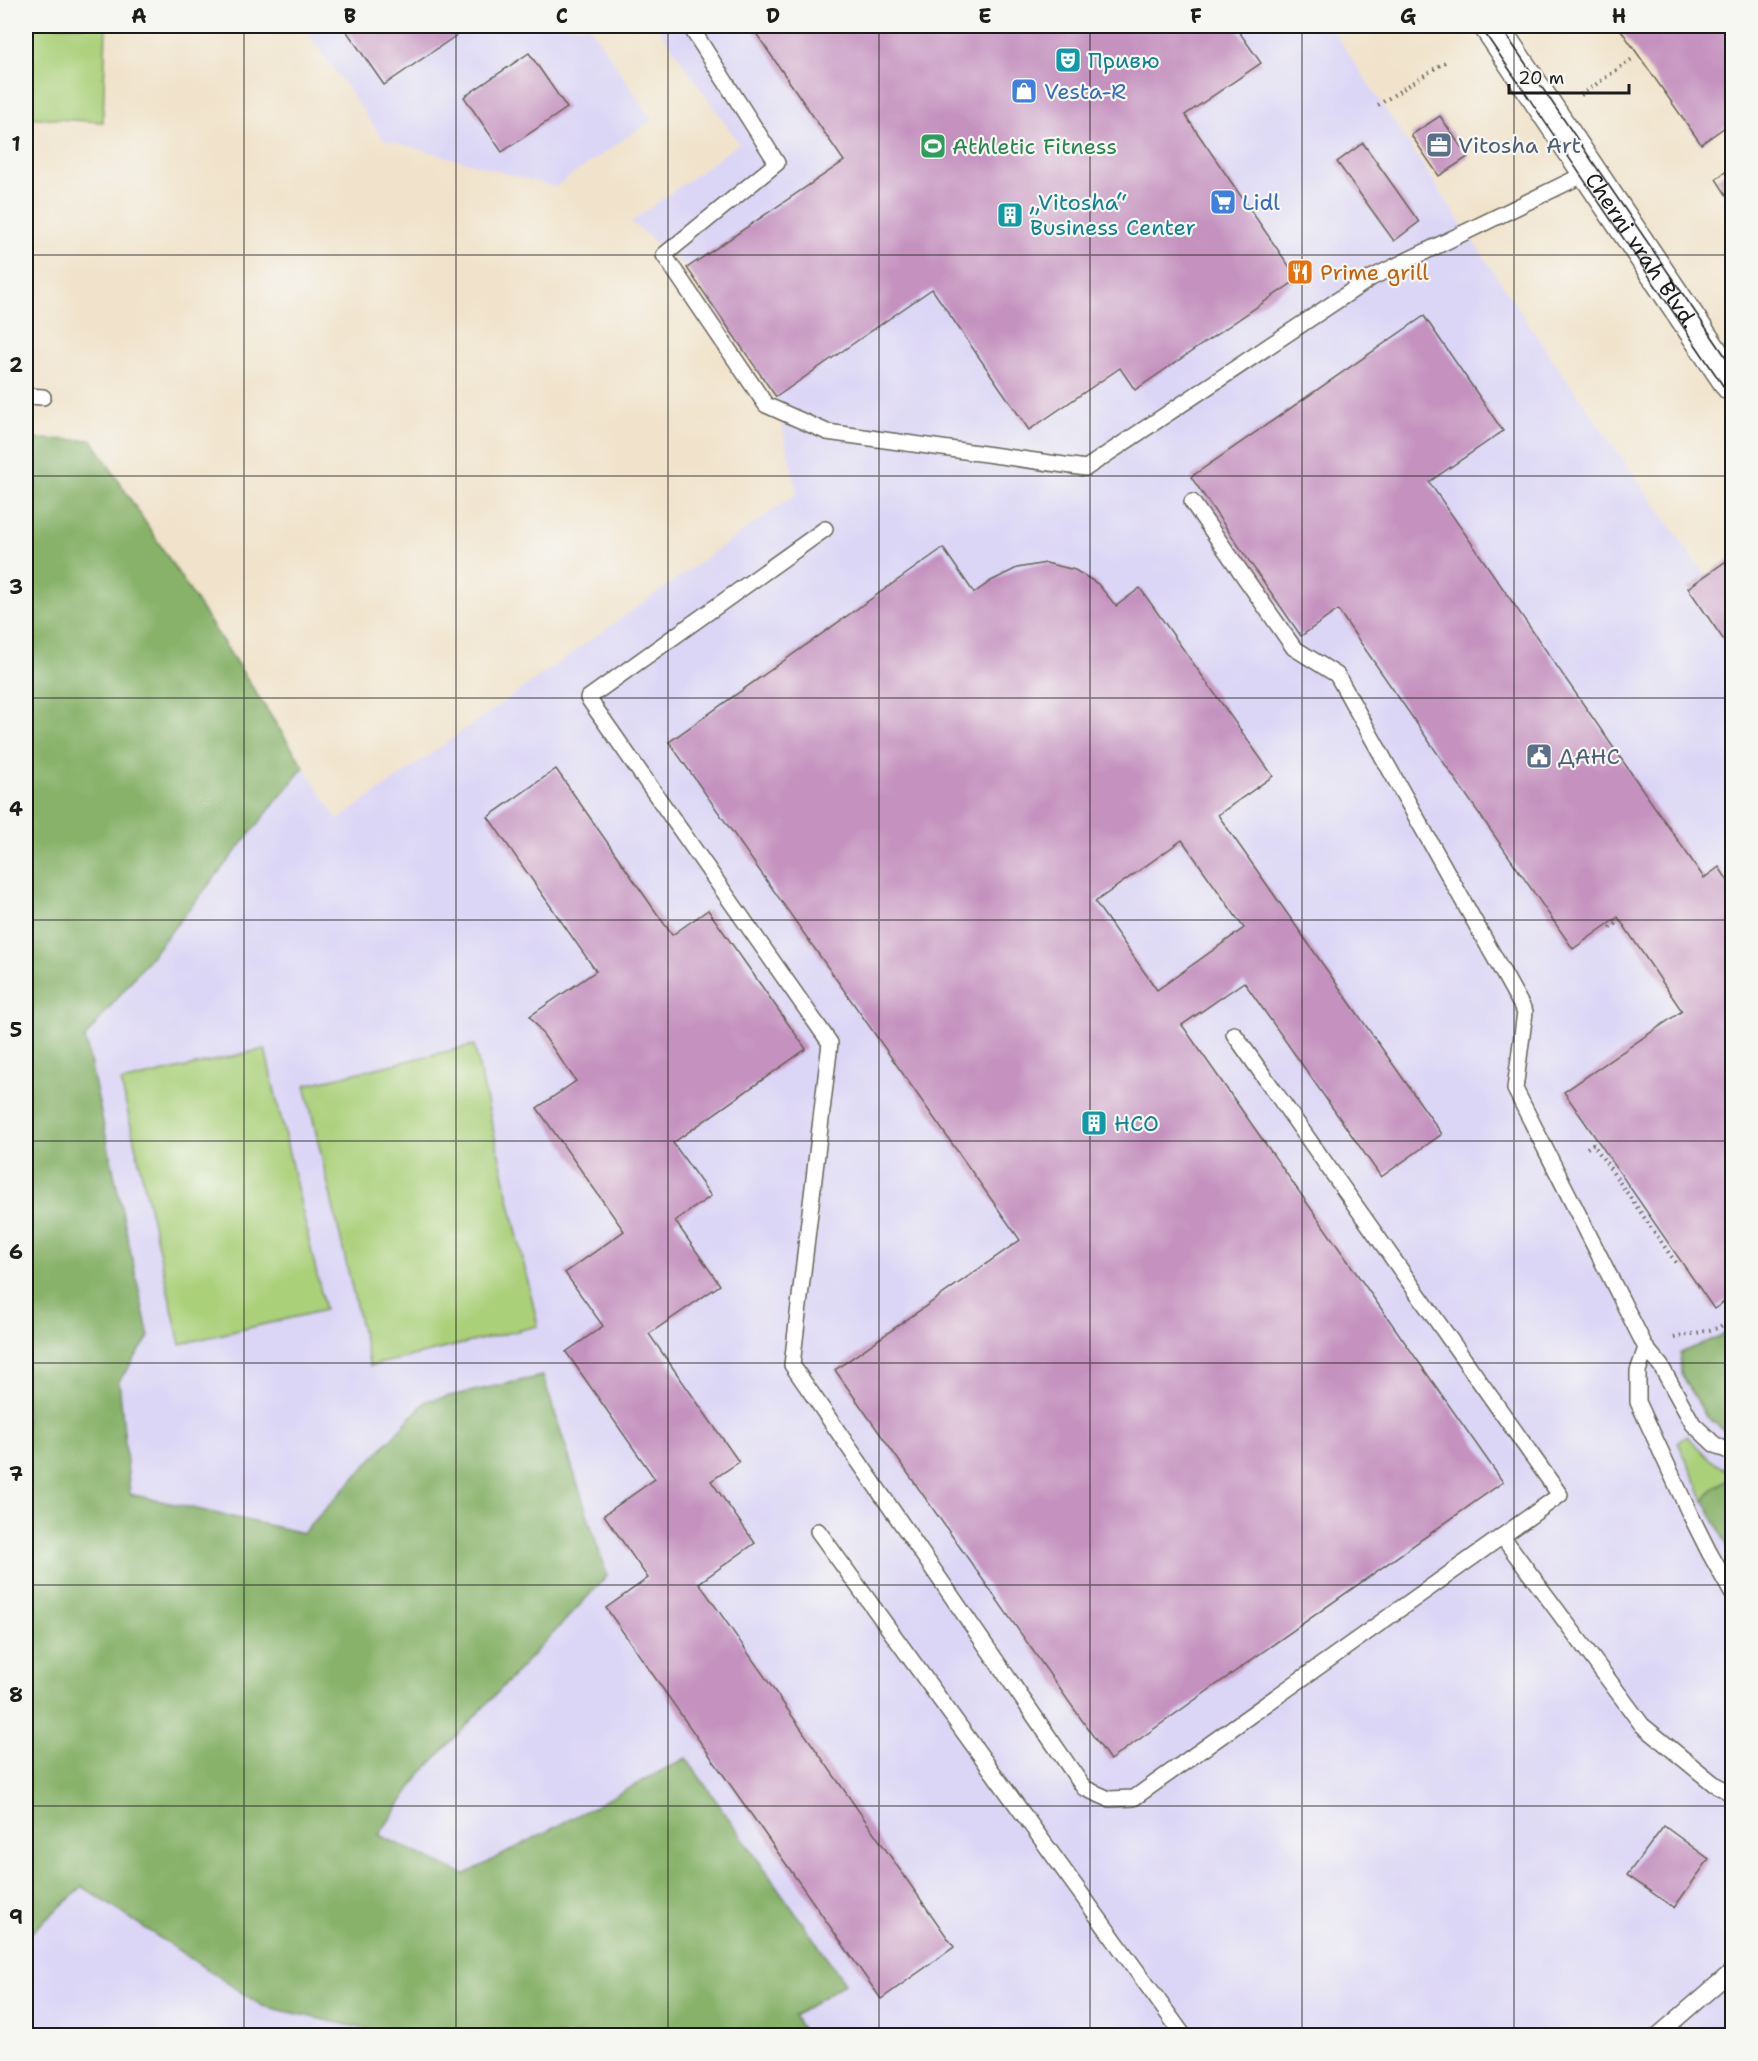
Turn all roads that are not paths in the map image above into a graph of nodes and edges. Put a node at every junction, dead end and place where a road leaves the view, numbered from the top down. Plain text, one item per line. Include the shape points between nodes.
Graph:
1 (690, 26) edge
2 (1491, 26) edge
3 (1589, 172) junction
4 (1732, 384) edge
5 (26, 396) edge
6 (43, 397) dead end
7 (1192, 502) dead end
8 (825, 529) dead end
9 (1234, 1034) dead end
10 (1646, 1348) junction
11 (1732, 1453) edge
12 (818, 1531) dead end
13 (1502, 1536) junction
14 (1732, 1593) edge
15 (1732, 1794) edge
16 (1732, 1971) edge
17 (1184, 2036) edge
18 (1657, 2036) edge

1 - 3 lane via 777,163 664,255 766,405 827,432 1086,468 1371,278
2 - 3 main road, Cherni vrah Blvd.
3 - 4 main road, Cherni vrah Blvd.
5 - 6 lane
7 - 10 lane via 1294,648 1337,675 1525,1012 1515,1089
8 - 13 lane via 588,698 831,1042 792,1365 1084,1788 1109,1799 1134,1798
9 - 13 lane via 1560,1495
10 - 11 lane via 1661,1366 1693,1424 1714,1444
10 - 14 lane via 1638,1371 1638,1402
12 - 17 lane
13 - 15 lane via 1642,1725 1714,1784
16 - 18 lane

